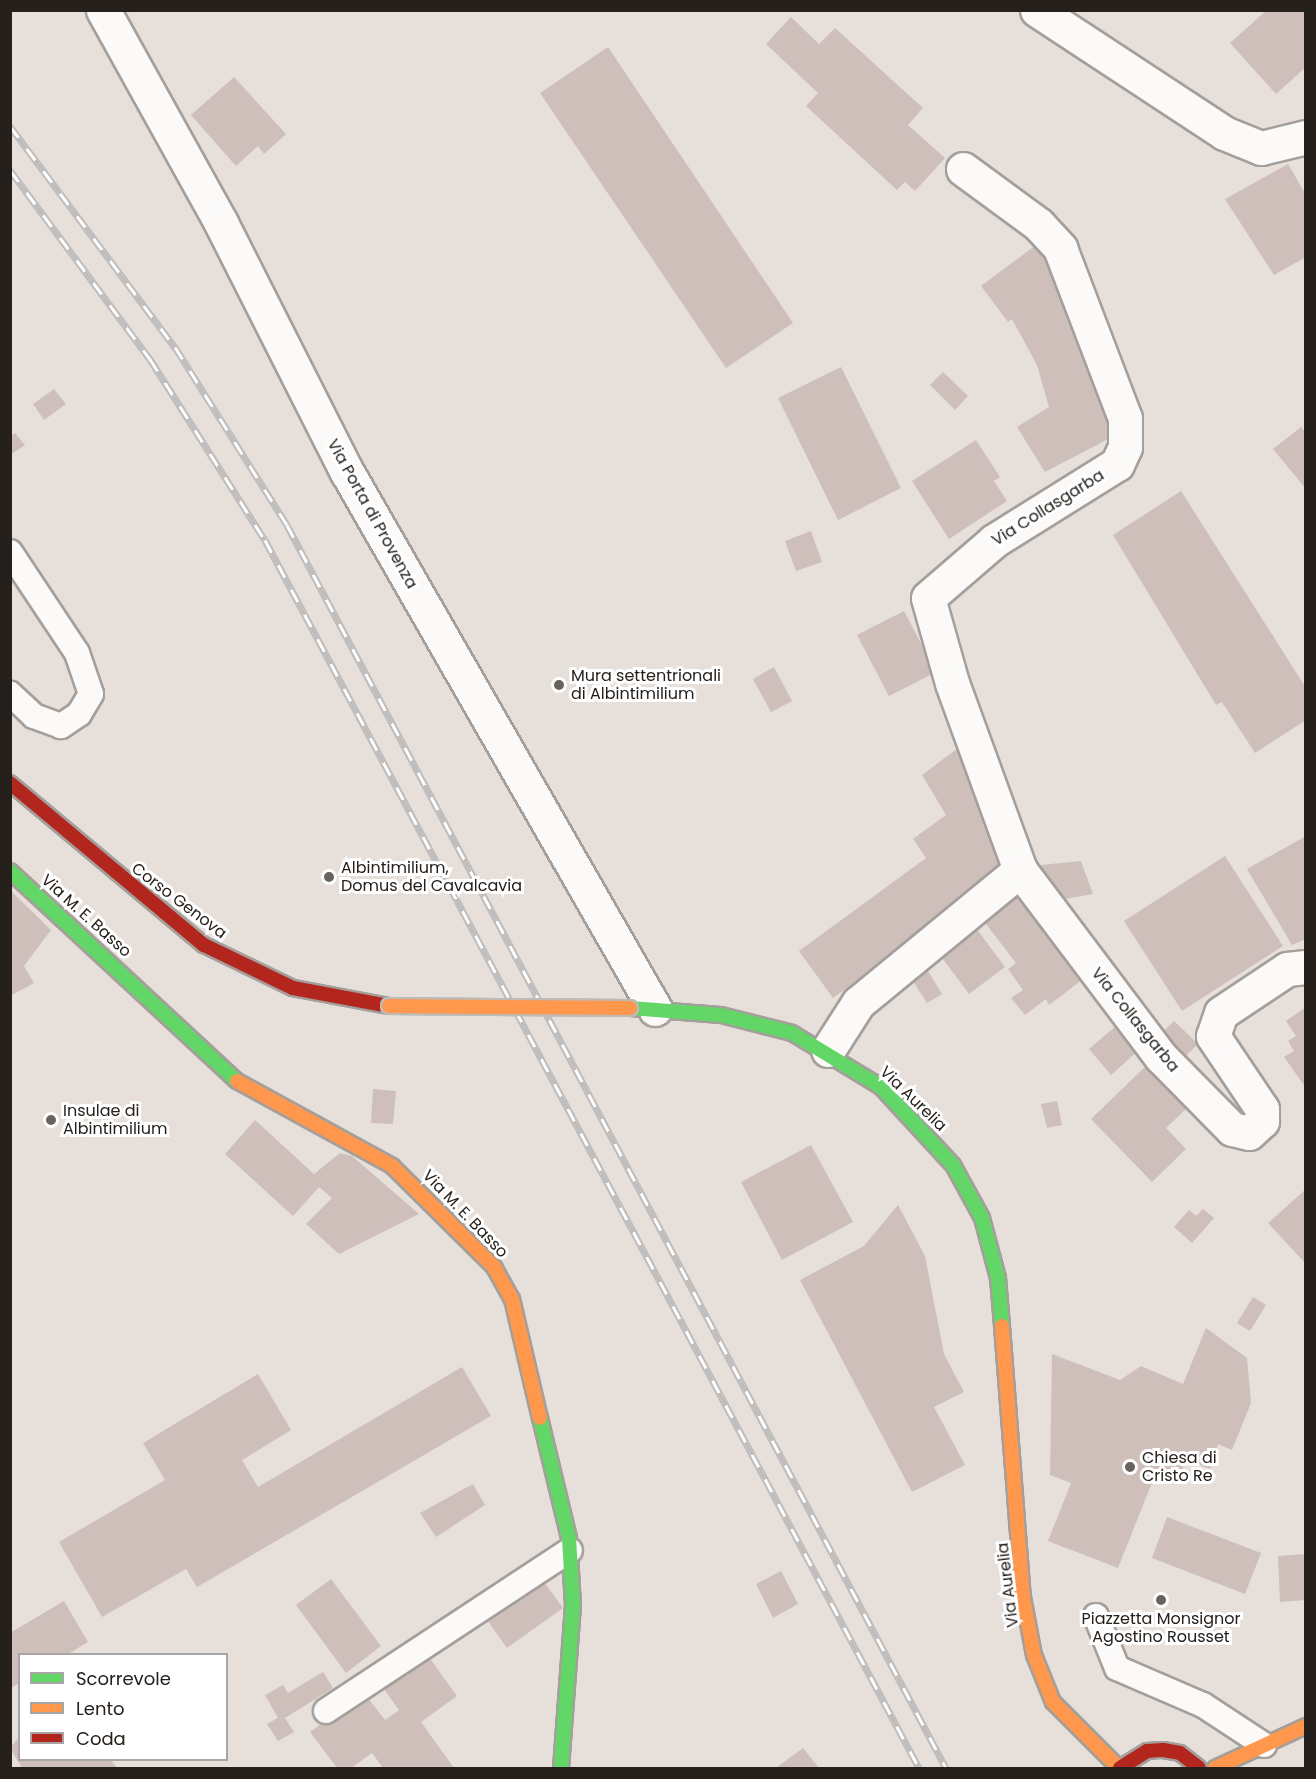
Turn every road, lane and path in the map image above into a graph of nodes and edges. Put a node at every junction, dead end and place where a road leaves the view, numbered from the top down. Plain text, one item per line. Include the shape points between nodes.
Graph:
1 (103, 10) edge
2 (1037, 10) edge
3 (1305, 137) edge
4 (963, 169) dead end
5 (10, 552) edge
6 (10, 694) edge
7 (10, 783) edge
8 (1020, 870) junction
9 (10, 871) edge
10 (1305, 967) edge
11 (389, 1006) joint
12 (642, 1009) junction
13 (828, 1050) junction
14 (570, 1550) junction
15 (1096, 1616) dead end
16 (326, 1711) dead end
17 (1305, 1727) edge
18 (1264, 1744) junction
19 (561, 1768) edge
20 (1120, 1768) edge
21 (1199, 1768) edge
22 (1215, 1768) edge
23 (1256, 1768) edge

1 - 12 street, Via Porta di Provenza via 221,223 346,472
2 - 3 street via 1224,133 1261,148
4 - 8 street, Via Collasgarba via 1038,224 1060,248 1125,418 1125,447 1117,464 994,541 928,598 952,683
5 - 6 lane via 77,653 91,694 79,714 61,726 34,716
7 - 11 main road, Corso Genova via 204,945 293,988
8 - 10 street, Via Collasgarba via 1161,1057 1237,1132 1254,1130 1263,1116 1213,1036 1221,1013 1287,969
8 - 13 street via 858,1003
9 - 14 main road, Via M. E. Basso via 246,1090 392,1166 494,1267 512,1299 524,1341
11 - 12 main road, Via Aurelia, bridge
12 - 13 main road, Via Aurelia via 758,1021
13 - 20 main road, Via Aurelia via 921,1125 953,1165 981,1218 998,1278 1023,1598 1034,1655 1053,1702
14 - 16 lane
14 - 19 main road, Via M. E. Basso via 573,1629
15 - 18 lane via 1117,1668 1203,1705
17 - 18 main road
17 - 23 main road
18 - 22 main road
20 - 21 main road via 1147,1751 1163,1750 1180,1753

